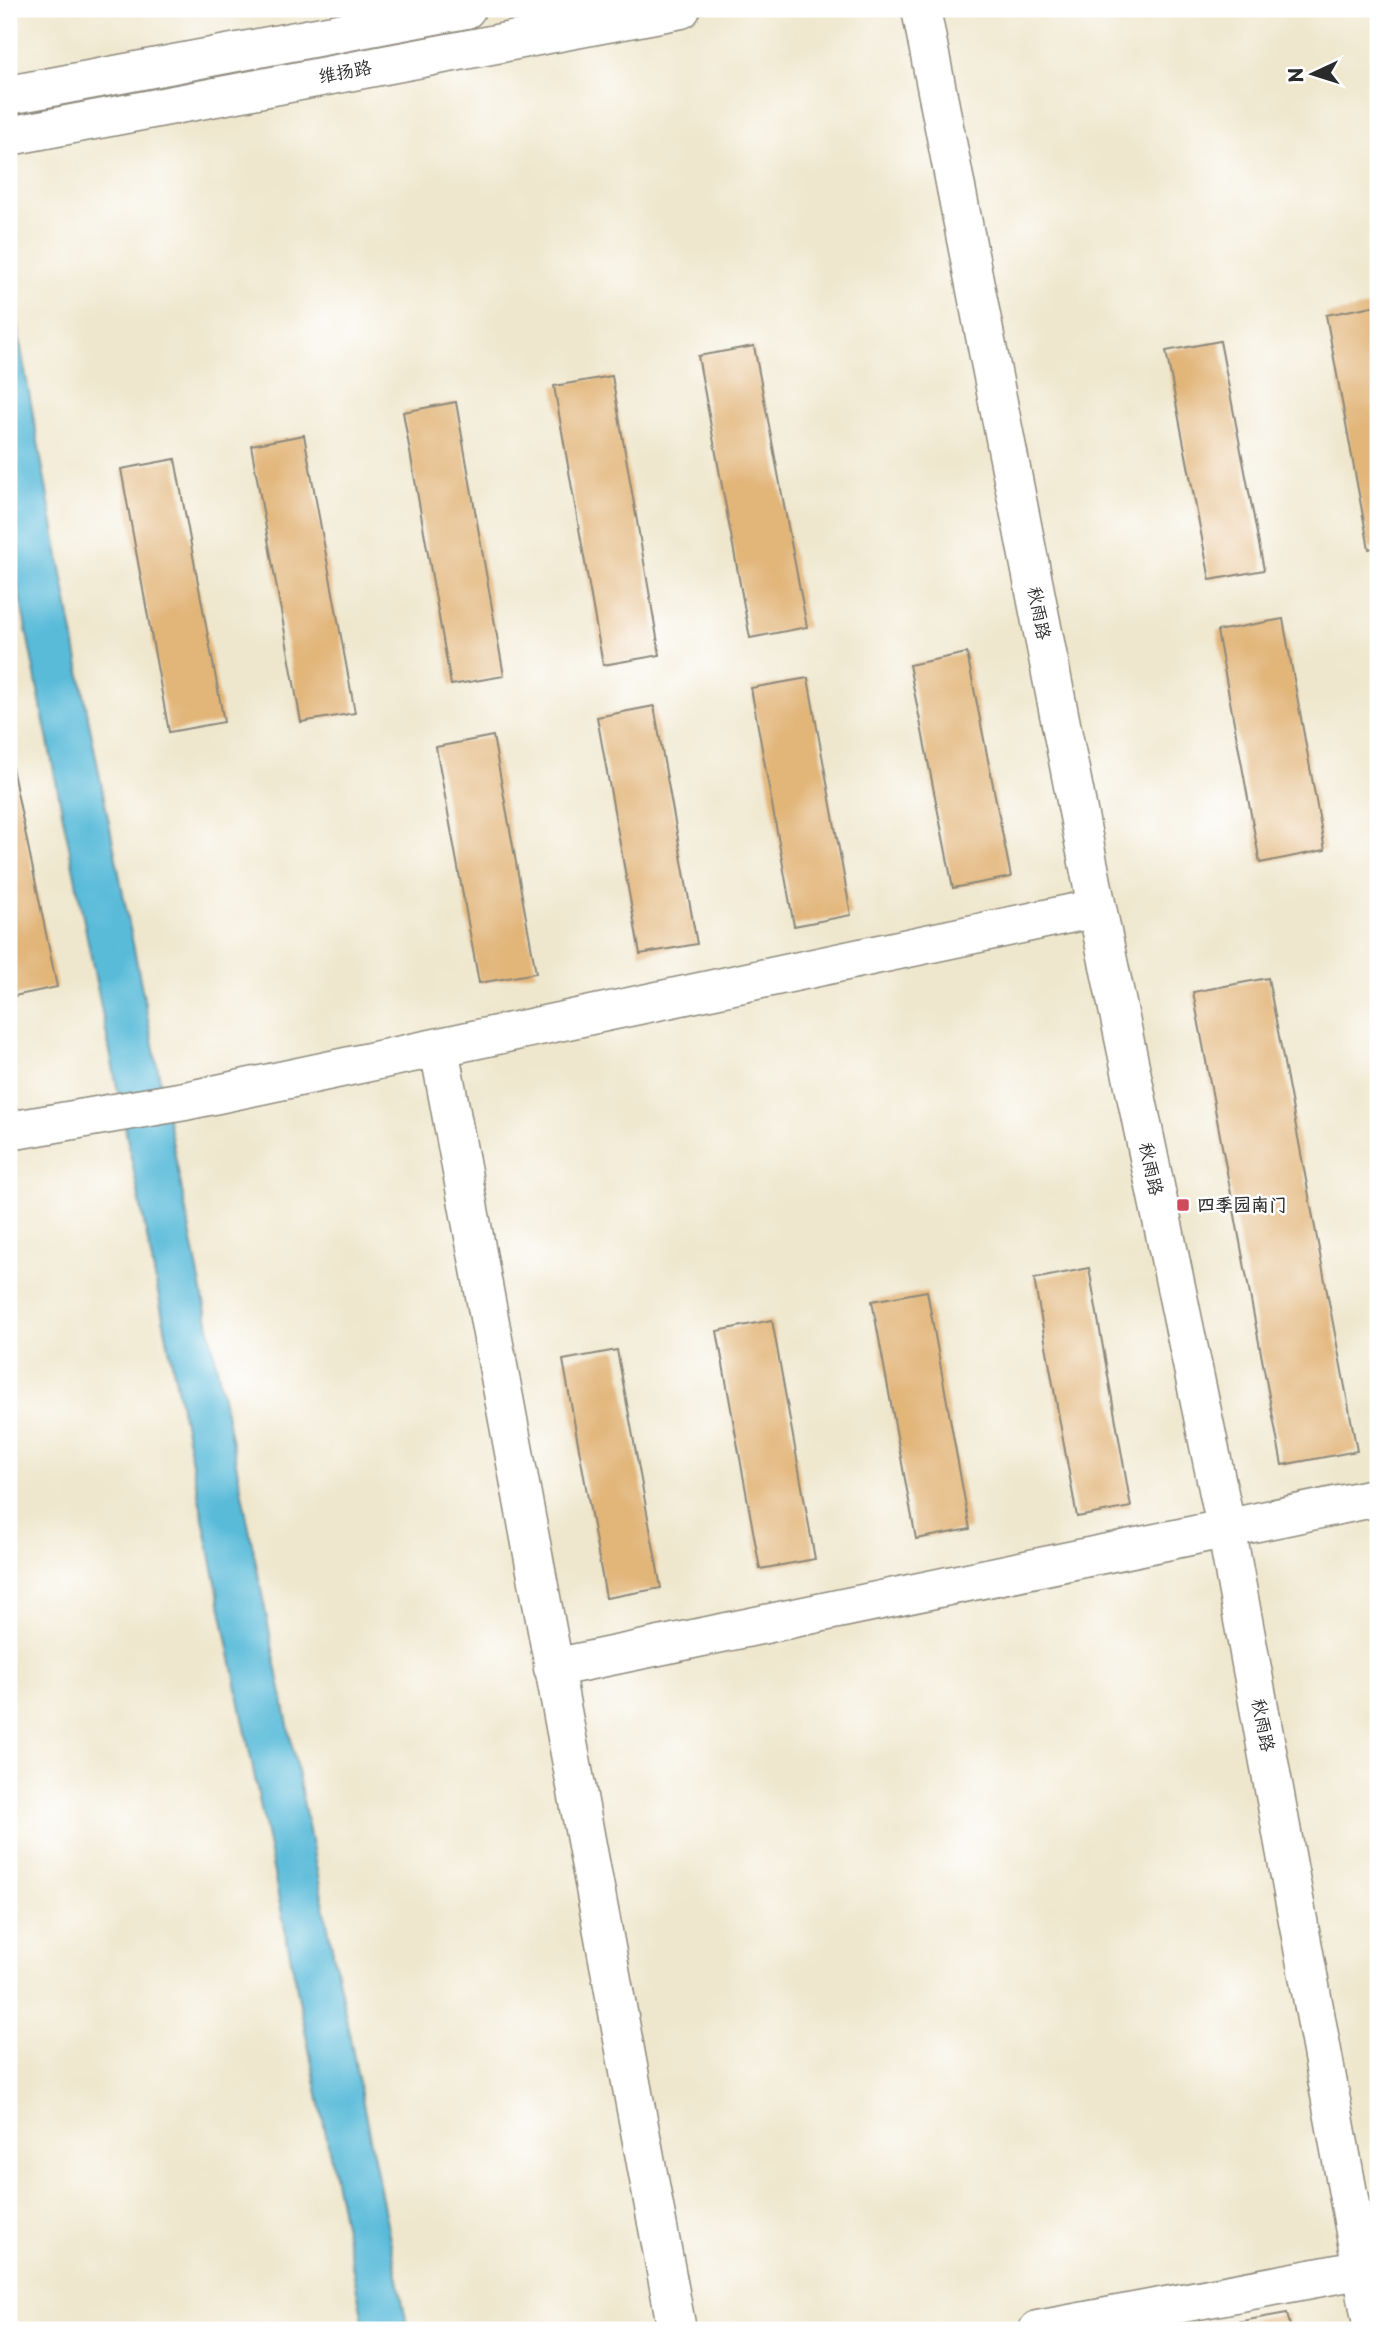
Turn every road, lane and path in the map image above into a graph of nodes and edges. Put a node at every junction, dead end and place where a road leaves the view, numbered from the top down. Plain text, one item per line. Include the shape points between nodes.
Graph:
1 (466, 9) edge
2 (681, 9) edge
3 (922, 9) edge
4 (19, 93) edge
5 (23, 133) edge
6 (1097, 908) junction
7 (439, 1048) junction
8 (9, 1131) edge
9 (1378, 1497) edge
10 (1226, 1527) junction
11 (553, 1668) junction
12 (1364, 2269) junction
13 (677, 2330) edge
14 (1038, 2330) edge
15 (1373, 2330) edge

1 - 4 street
2 - 5 street, 维扬路
3 - 6 street, 秋雨路
6 - 7 street
6 - 10 street, 秋雨路
7 - 8 street via 186,1101
7 - 11 street
9 - 10 street
10 - 11 street
10 - 12 street, 秋雨路
11 - 13 street
12 - 14 street
12 - 15 street, 秋雨路

